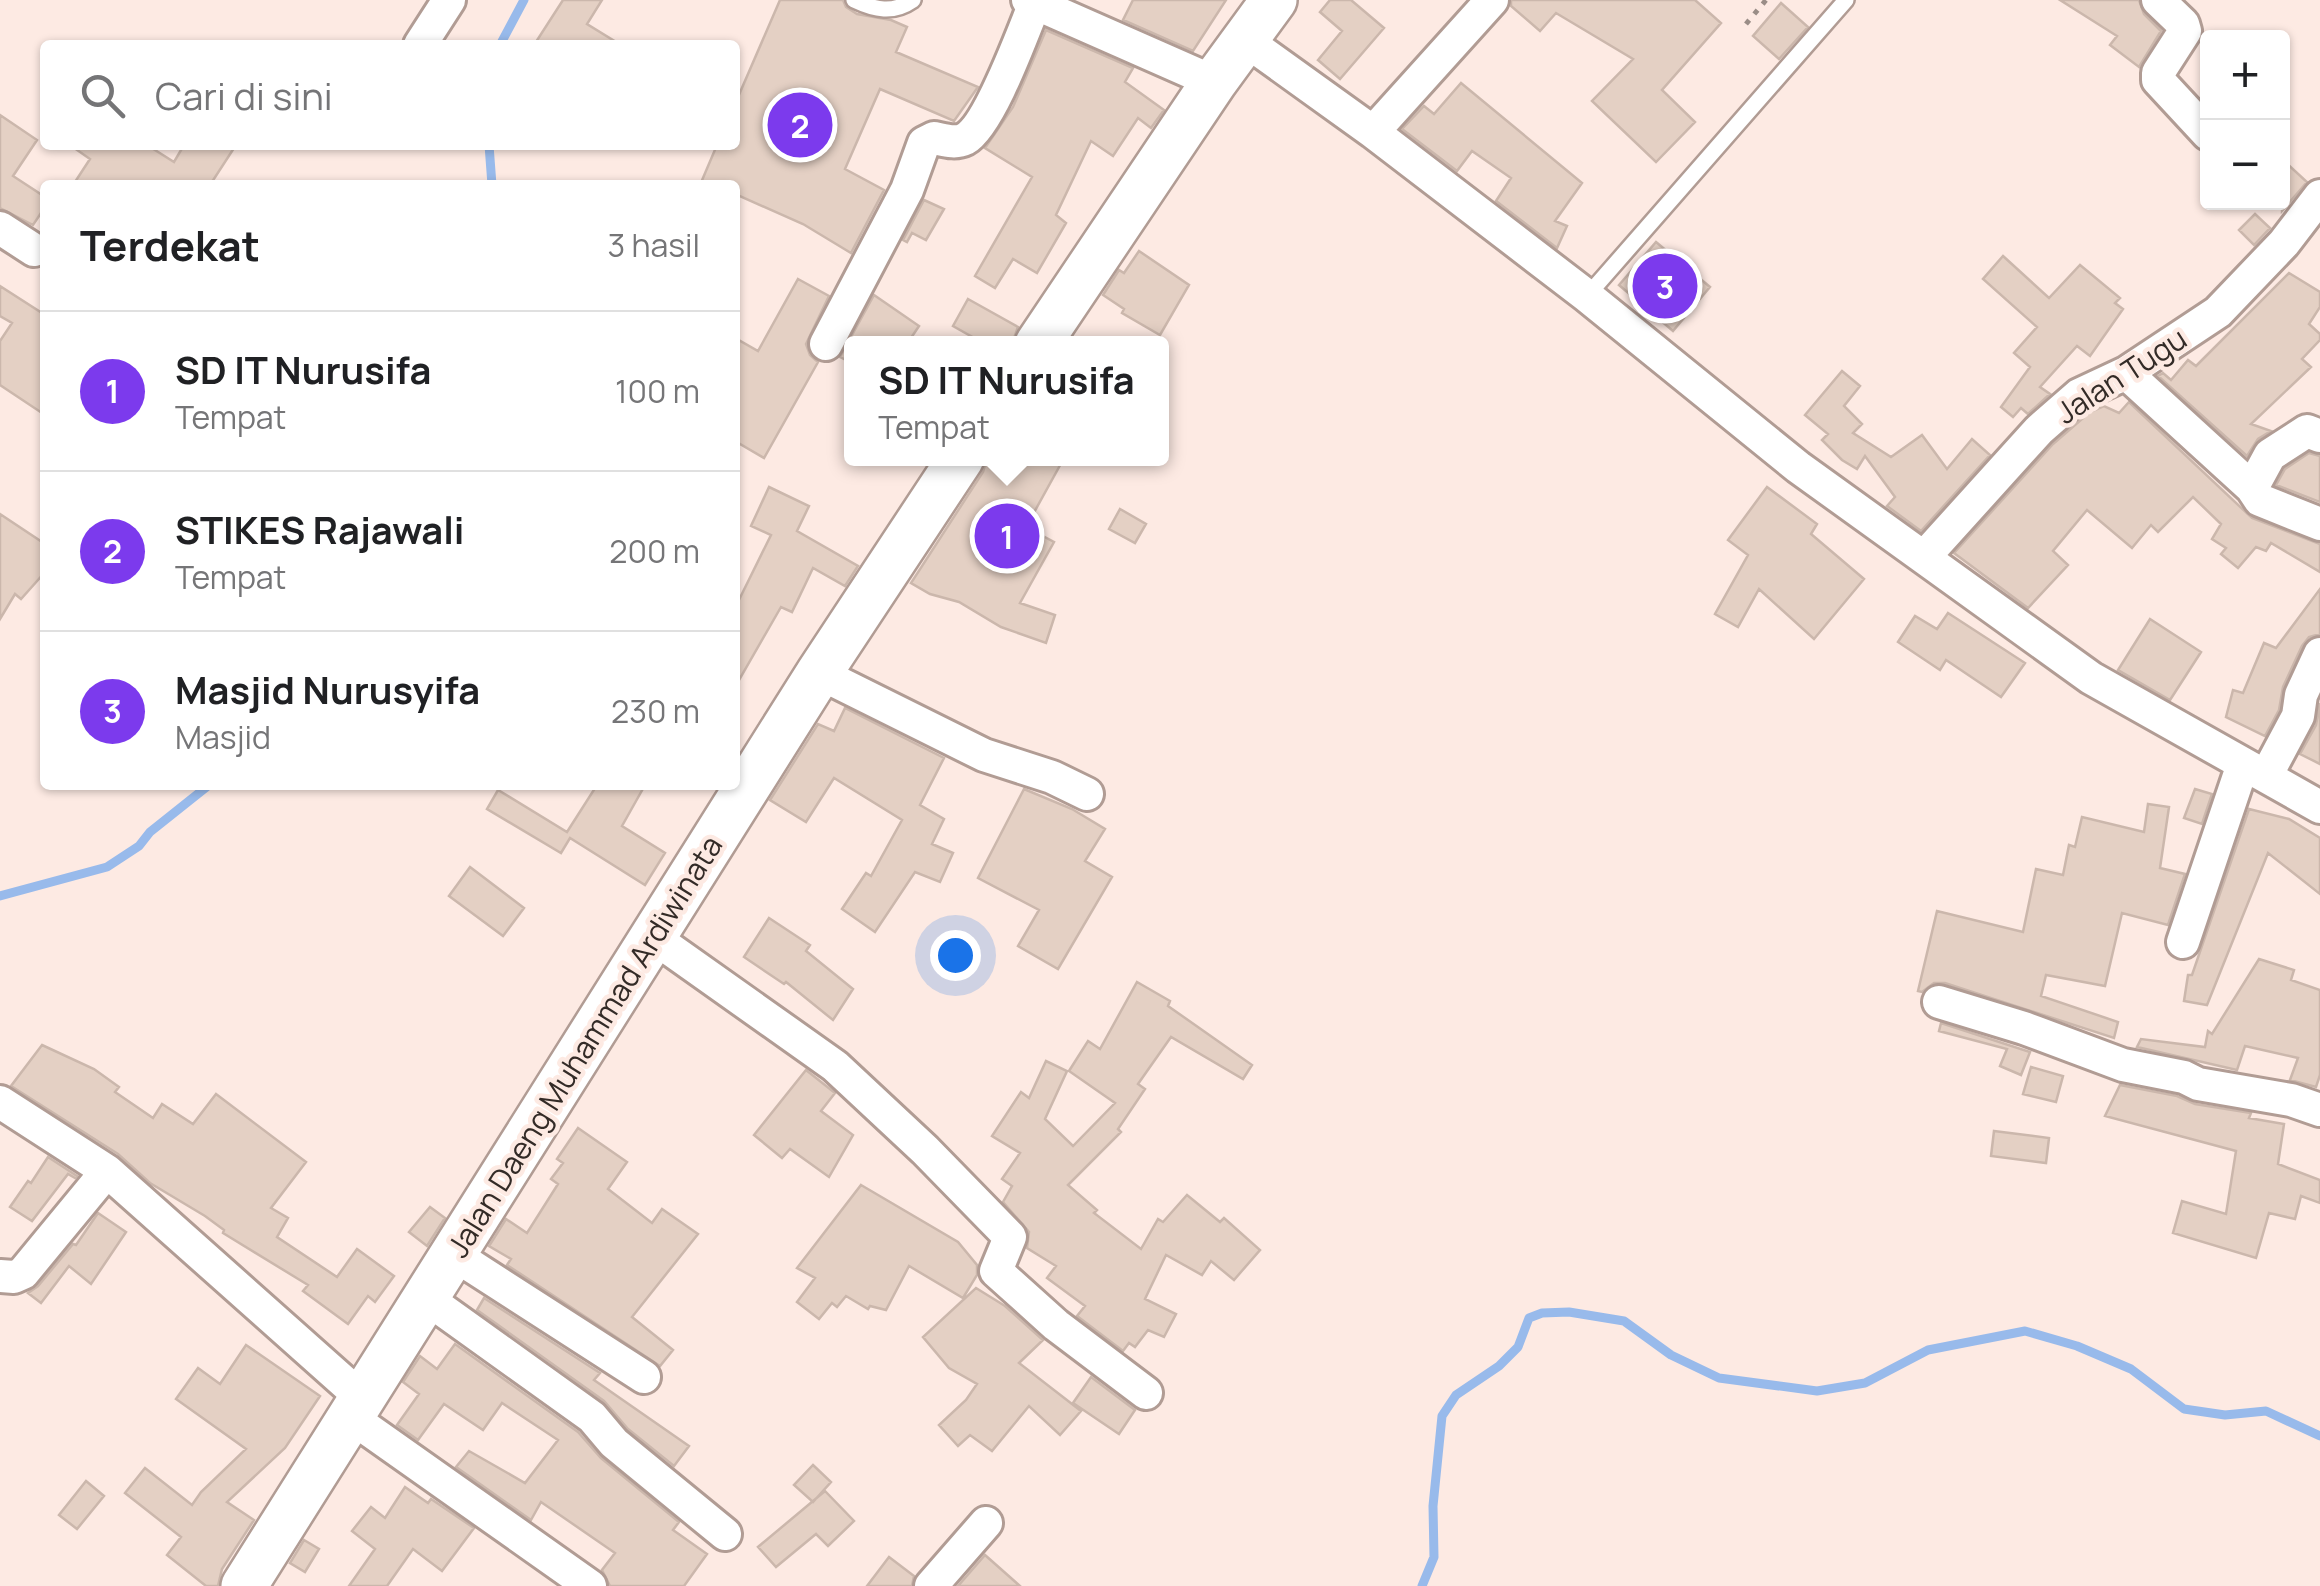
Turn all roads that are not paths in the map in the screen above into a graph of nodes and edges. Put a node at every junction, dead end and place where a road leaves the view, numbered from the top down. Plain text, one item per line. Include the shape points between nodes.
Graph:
1 (449, 0) edge
2 (854, 0) edge
3 (913, 0) edge
4 (1274, 0) edge
5 (1492, 0) edge
6 (1846, 0) edge
7 (2158, 0) edge
8 (1031, 2) edge
9 (423, 40) edge
10 (1245, 40) junction
11 (1214, 82) junction
12 (2200, 125) edge
13 (1372, 132) junction
14 (2299, 206) edge
15 (0, 228) edge
16 (34, 250) dead end
17 (1587, 296) junction
18 (1043, 336) edge
19 (826, 344) dead end
20 (2126, 373) junction
21 (2320, 436) edge
22 (957, 466) edge
23 (2252, 488) junction
24 (2320, 524) edge
25 (1925, 556) junction
26 (2320, 654) edge
27 (819, 672) junction
28 (2254, 770) junction
29 (1087, 794) dead end
30 (2320, 807) edge
31 (653, 937) junction
32 (2184, 942) dead end
33 (1940, 1002) dead end
34 (0, 1102) edge
35 (2320, 1110) edge
36 (106, 1170) junction
37 (453, 1254) junction
38 (0, 1276) edge
39 (426, 1298) junction
40 (644, 1376) dead end
41 (1146, 1393) dead end
42 (357, 1408) junction
43 (986, 1523) dead end
44 (725, 1534) dead end
45 (244, 1586) edge
46 (590, 1586) edge
47 (931, 1586) edge

1 - 9 street
2 - 3 lane via 893,10
4 - 10 main road
5 - 13 street
6 - 17 lane
7 - 12 street via 2185,31 2158,80
8 - 11 street
8 - 19 street via 979,124 966,139 924,143 907,190
10 - 11 main road
10 - 13 street
11 - 18 main road
13 - 17 street
14 - 20 street, Jalan Tugu via 2284,243 2218,312
15 - 16 street
17 - 25 street via 1798,467
20 - 23 street
20 - 25 street, Jalan Tugu via 2079,395 2039,430
21 - 23 street via 2307,431 2270,455
22 - 27 main road, Jalan Daeng Muhammad Ardiwinata
23 - 24 street via 2260,500
25 - 28 street via 2091,678
26 - 28 street via 2298,716
27 - 29 street via 984,755
27 - 31 main road, Jalan Daeng Muhammad Ardiwinata
28 - 30 street
28 - 32 street
31 - 37 main road, Jalan Daeng Muhammad Ardiwinata
31 - 41 street via 835,1066 1010,1237 996,1272
33 - 35 street via 2123,1066
34 - 36 street
36 - 38 street via 23,1273
36 - 42 street
37 - 39 main road, Jalan Daeng Muhammad Ardiwinata
37 - 40 street
39 - 42 main road, Jalan Daeng Muhammad Ardiwinata
39 - 44 street via 592,1416 614,1444
42 - 45 main road, Jalan Daeng Muhammad Ardiwinata
42 - 46 street
43 - 47 street

